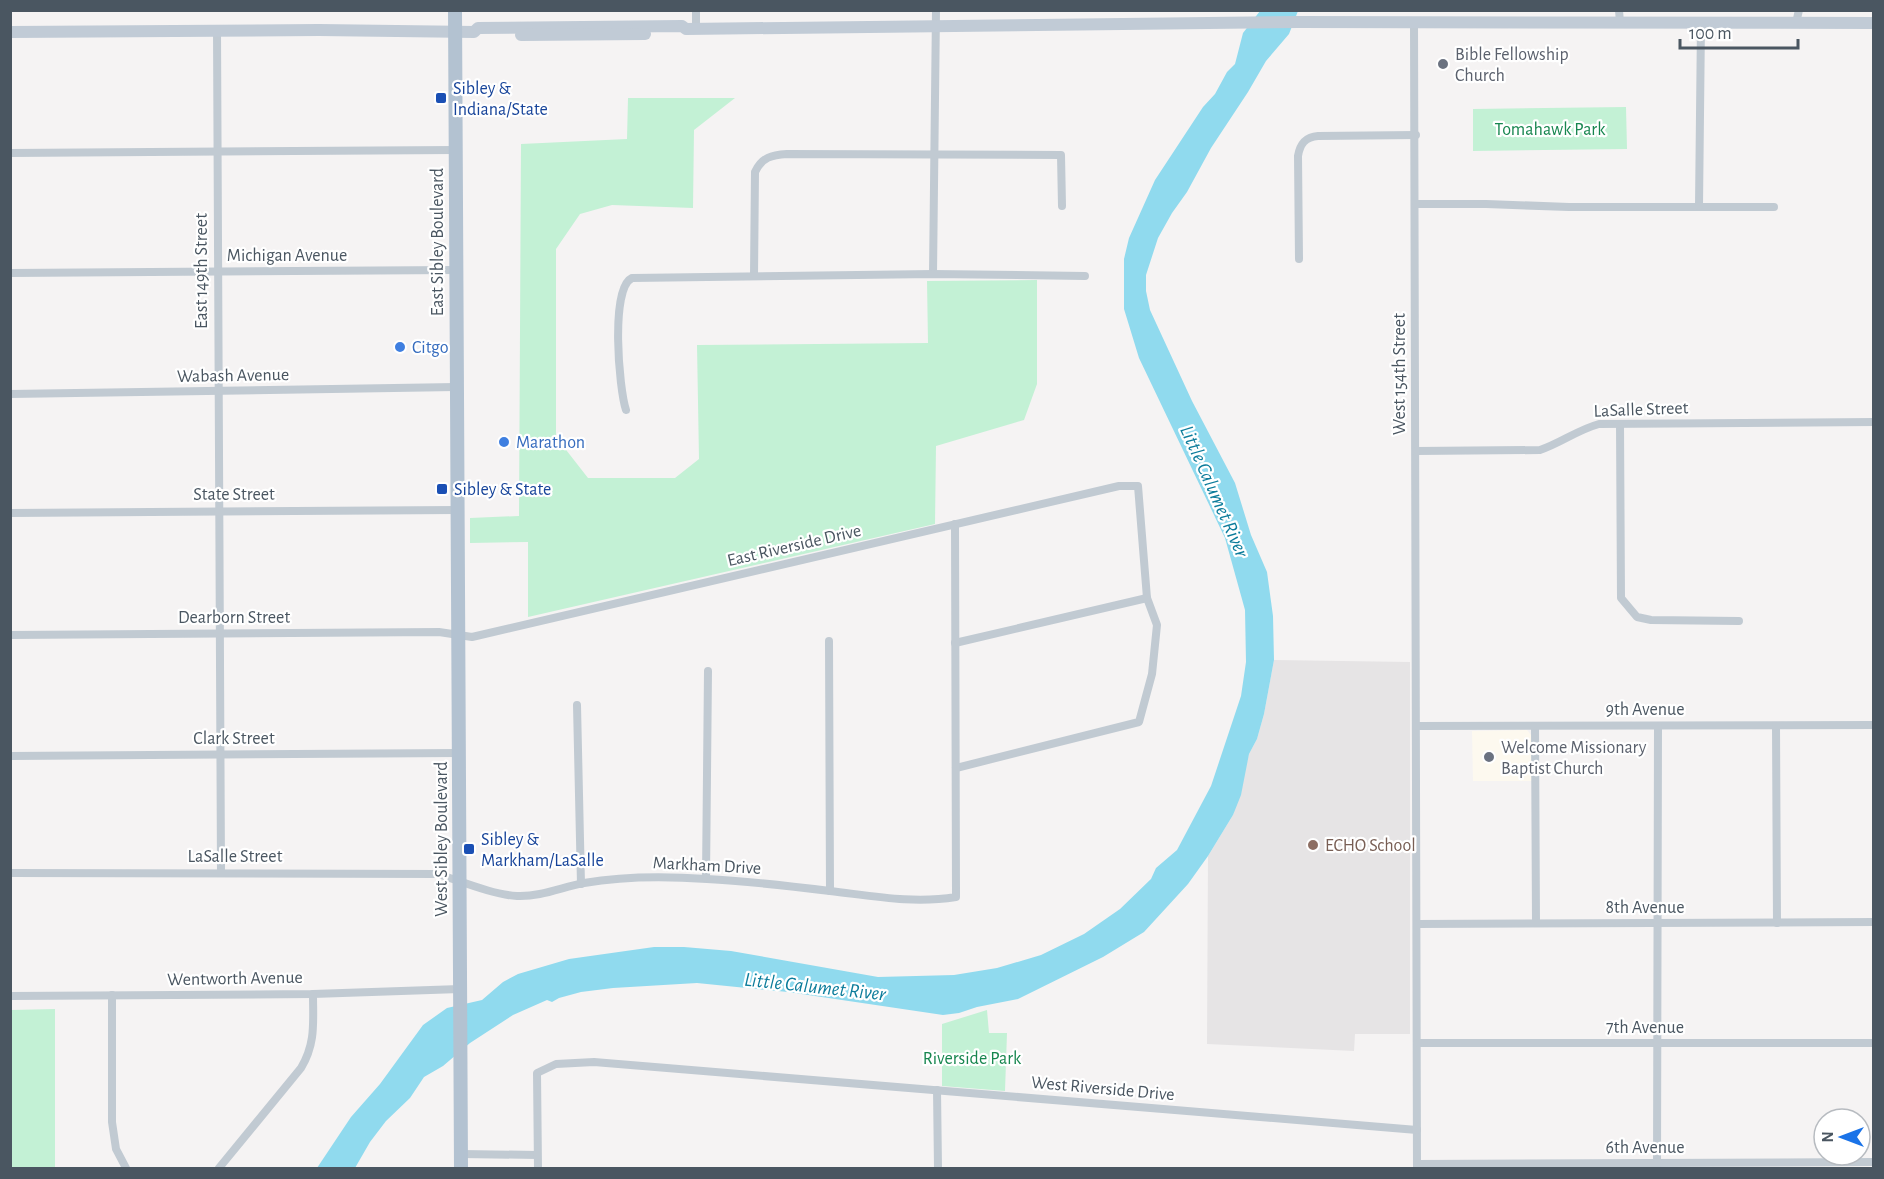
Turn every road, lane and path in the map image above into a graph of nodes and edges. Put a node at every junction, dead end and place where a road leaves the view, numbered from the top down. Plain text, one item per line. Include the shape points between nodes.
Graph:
1 (455, 10) edge
2 (696, 10) edge
3 (936, 10) edge
4 (1503, 16) edge
5 (1620, 16) edge
6 (1798, 17) edge
7 (1414, 23) junction
8 (1701, 23) junction
9 (1874, 23) edge
10 (936, 27) junction
11 (691, 29) junction
12 (217, 30) junction
13 (455, 31) junction
14 (10, 32) edge
15 (1416, 135) junction
16 (455, 150) junction
17 (217, 152) junction
18 (10, 153) edge
19 (934, 156) junction
20 (1416, 204) junction
21 (1062, 206) dead end
22 (1700, 206) junction
23 (1774, 207) dead end
24 (1299, 259) dead end
25 (456, 270) junction
26 (217, 272) junction
27 (10, 273) edge
28 (933, 274) junction
29 (754, 276) junction
30 (1085, 276) dead end
31 (456, 387) junction
32 (218, 392) junction
33 (10, 394) edge
34 (626, 410) dead end
35 (1874, 422) edge
36 (1620, 424) junction
37 (1416, 451) junction
38 (457, 510) junction
39 (218, 512) junction
40 (10, 513) edge
41 (955, 524) junction
42 (1147, 598) junction
43 (1739, 621) dead end
44 (219, 634) junction
45 (10, 635) edge
46 (458, 635) junction
47 (830, 641) dead end
48 (956, 643) junction
49 (708, 671) dead end
50 (577, 705) dead end
51 (1874, 725) edge
52 (1416, 726) junction
53 (1535, 726) junction
54 (1658, 726) junction
55 (1776, 726) junction
56 (459, 753) junction
57 (220, 754) junction
58 (10, 756) edge
59 (956, 768) junction
60 (221, 872) junction
61 (10, 873) edge
62 (706, 878) junction
63 (459, 880) junction
64 (581, 884) junction
65 (830, 891) junction
66 (1777, 922) junction
67 (1874, 922) edge
68 (1536, 923) junction
69 (1657, 923) junction
70 (1417, 924) junction
71 (460, 992) junction
72 (313, 994) junction
73 (112, 995) junction
74 (10, 996) edge
75 (1417, 1043) junction
76 (1657, 1043) junction
77 (1874, 1043) edge
78 (937, 1090) junction
79 (1417, 1130) junction
80 (461, 1154) junction
81 (537, 1155) junction
82 (1874, 1162) edge
83 (1417, 1166) edge
84 (1657, 1166) edge
85 (126, 1168) edge
86 (219, 1168) edge
87 (461, 1168) edge
88 (537, 1168) edge
89 (938, 1168) edge

1 - 13 main road, East Sibley Boulevard
2 - 11 street
3 - 10 street
4 - 5 main road
4 - 7 main road
5 - 8 main road
6 - 8 main road
6 - 9 main road
7 - 10 main road
7 - 15 street, West 154th Street
8 - 22 street
10 - 11 main road
10 - 19 street
11 - 13 main road via 578,26 478,28 475,34
12 - 13 main road
12 - 14 main road
12 - 17 street, East 149th Street
13 - 16 main road, East Sibley Boulevard
15 - 20 street, West 154th Street
15 - 24 street via 1310,136 1304,140 1298,156
16 - 17 street
16 - 25 main road, East Sibley Boulevard
17 - 18 street
17 - 26 street, East 149th Street
19 - 21 street via 1062,155
19 - 28 street
19 - 29 street via 787,154 763,160 754,172
20 - 22 street
20 - 37 street, West 154th Street
22 - 23 street
25 - 26 street, Michigan Avenue
25 - 31 main road, East Sibley Boulevard
26 - 27 street, Michigan Avenue
26 - 32 street, East 149th Street
28 - 29 street
28 - 30 street
29 - 34 street via 639,277 626,281 620,296 619,372
31 - 32 street, Wabash Avenue
31 - 38 main road, East Sibley Boulevard
32 - 33 street, Wabash Avenue
32 - 39 street, East 149th Street
35 - 36 street, LaSalle Street
36 - 37 street, LaSalle Street via 1583,428 1540,450
36 - 43 street via 1621,598 1637,617 1652,620
37 - 52 street, West 154th Street
38 - 39 street, State Street
38 - 46 main road, West Sibley Boulevard
39 - 40 street, State Street
39 - 44 street, East 149th Street
41 - 42 street, East Riverside Drive via 1119,486 1138,486
41 - 46 street, East Riverside Drive via 472,637
41 - 48 street
42 - 48 street
42 - 59 street via 1157,625 1152,674 1139,722
44 - 45 street, Dearborn Street
44 - 46 street, Dearborn Street
44 - 57 street, East 149th Street
46 - 56 main road, West Sibley Boulevard
47 - 65 street
48 - 59 street
49 - 62 street
50 - 64 street
51 - 55 street, 9th Avenue
52 - 53 street, 9th Avenue
52 - 70 street, West 154th Street
53 - 54 street, 9th Avenue
53 - 68 street
54 - 55 street, 9th Avenue
54 - 69 street
55 - 66 street
56 - 57 street, Clark Street
56 - 63 main road, West Sibley Boulevard
57 - 58 street, Clark Street
57 - 60 street, East 149th Street
59 - 65 street, Markham Drive via 956,897 901,901
60 - 61 street, LaSalle Street
60 - 63 street, LaSalle Street via 438,874
62 - 64 street, Markham Drive via 624,877
62 - 65 street, Markham Drive
63 - 64 street, Markham Drive via 516,896
63 - 71 main road, West Sibley Boulevard
66 - 67 street, 8th Avenue
66 - 69 street, 8th Avenue
68 - 69 street, 8th Avenue
68 - 70 street, 8th Avenue
69 - 76 street
70 - 75 street, West 154th Street
71 - 72 street, Wentworth Avenue
71 - 80 main road, West Sibley Boulevard
72 - 73 street, Wentworth Avenue
72 - 86 street via 314,1036 310,1054
73 - 74 street, Wentworth Avenue
73 - 85 street via 112,1122 116,1149
75 - 76 street, 7th Avenue
75 - 79 street, West 154th Street
76 - 77 street, 7th Avenue
76 - 84 street
78 - 79 street, West Riverside Drive
78 - 81 street, West Riverside Drive via 594,1062 556,1064 537,1072
78 - 89 street
79 - 83 street, West 154th Street
80 - 81 street
80 - 87 main road, West Sibley Boulevard
81 - 88 street
82 - 84 street, 6th Avenue
83 - 84 street, 6th Avenue

